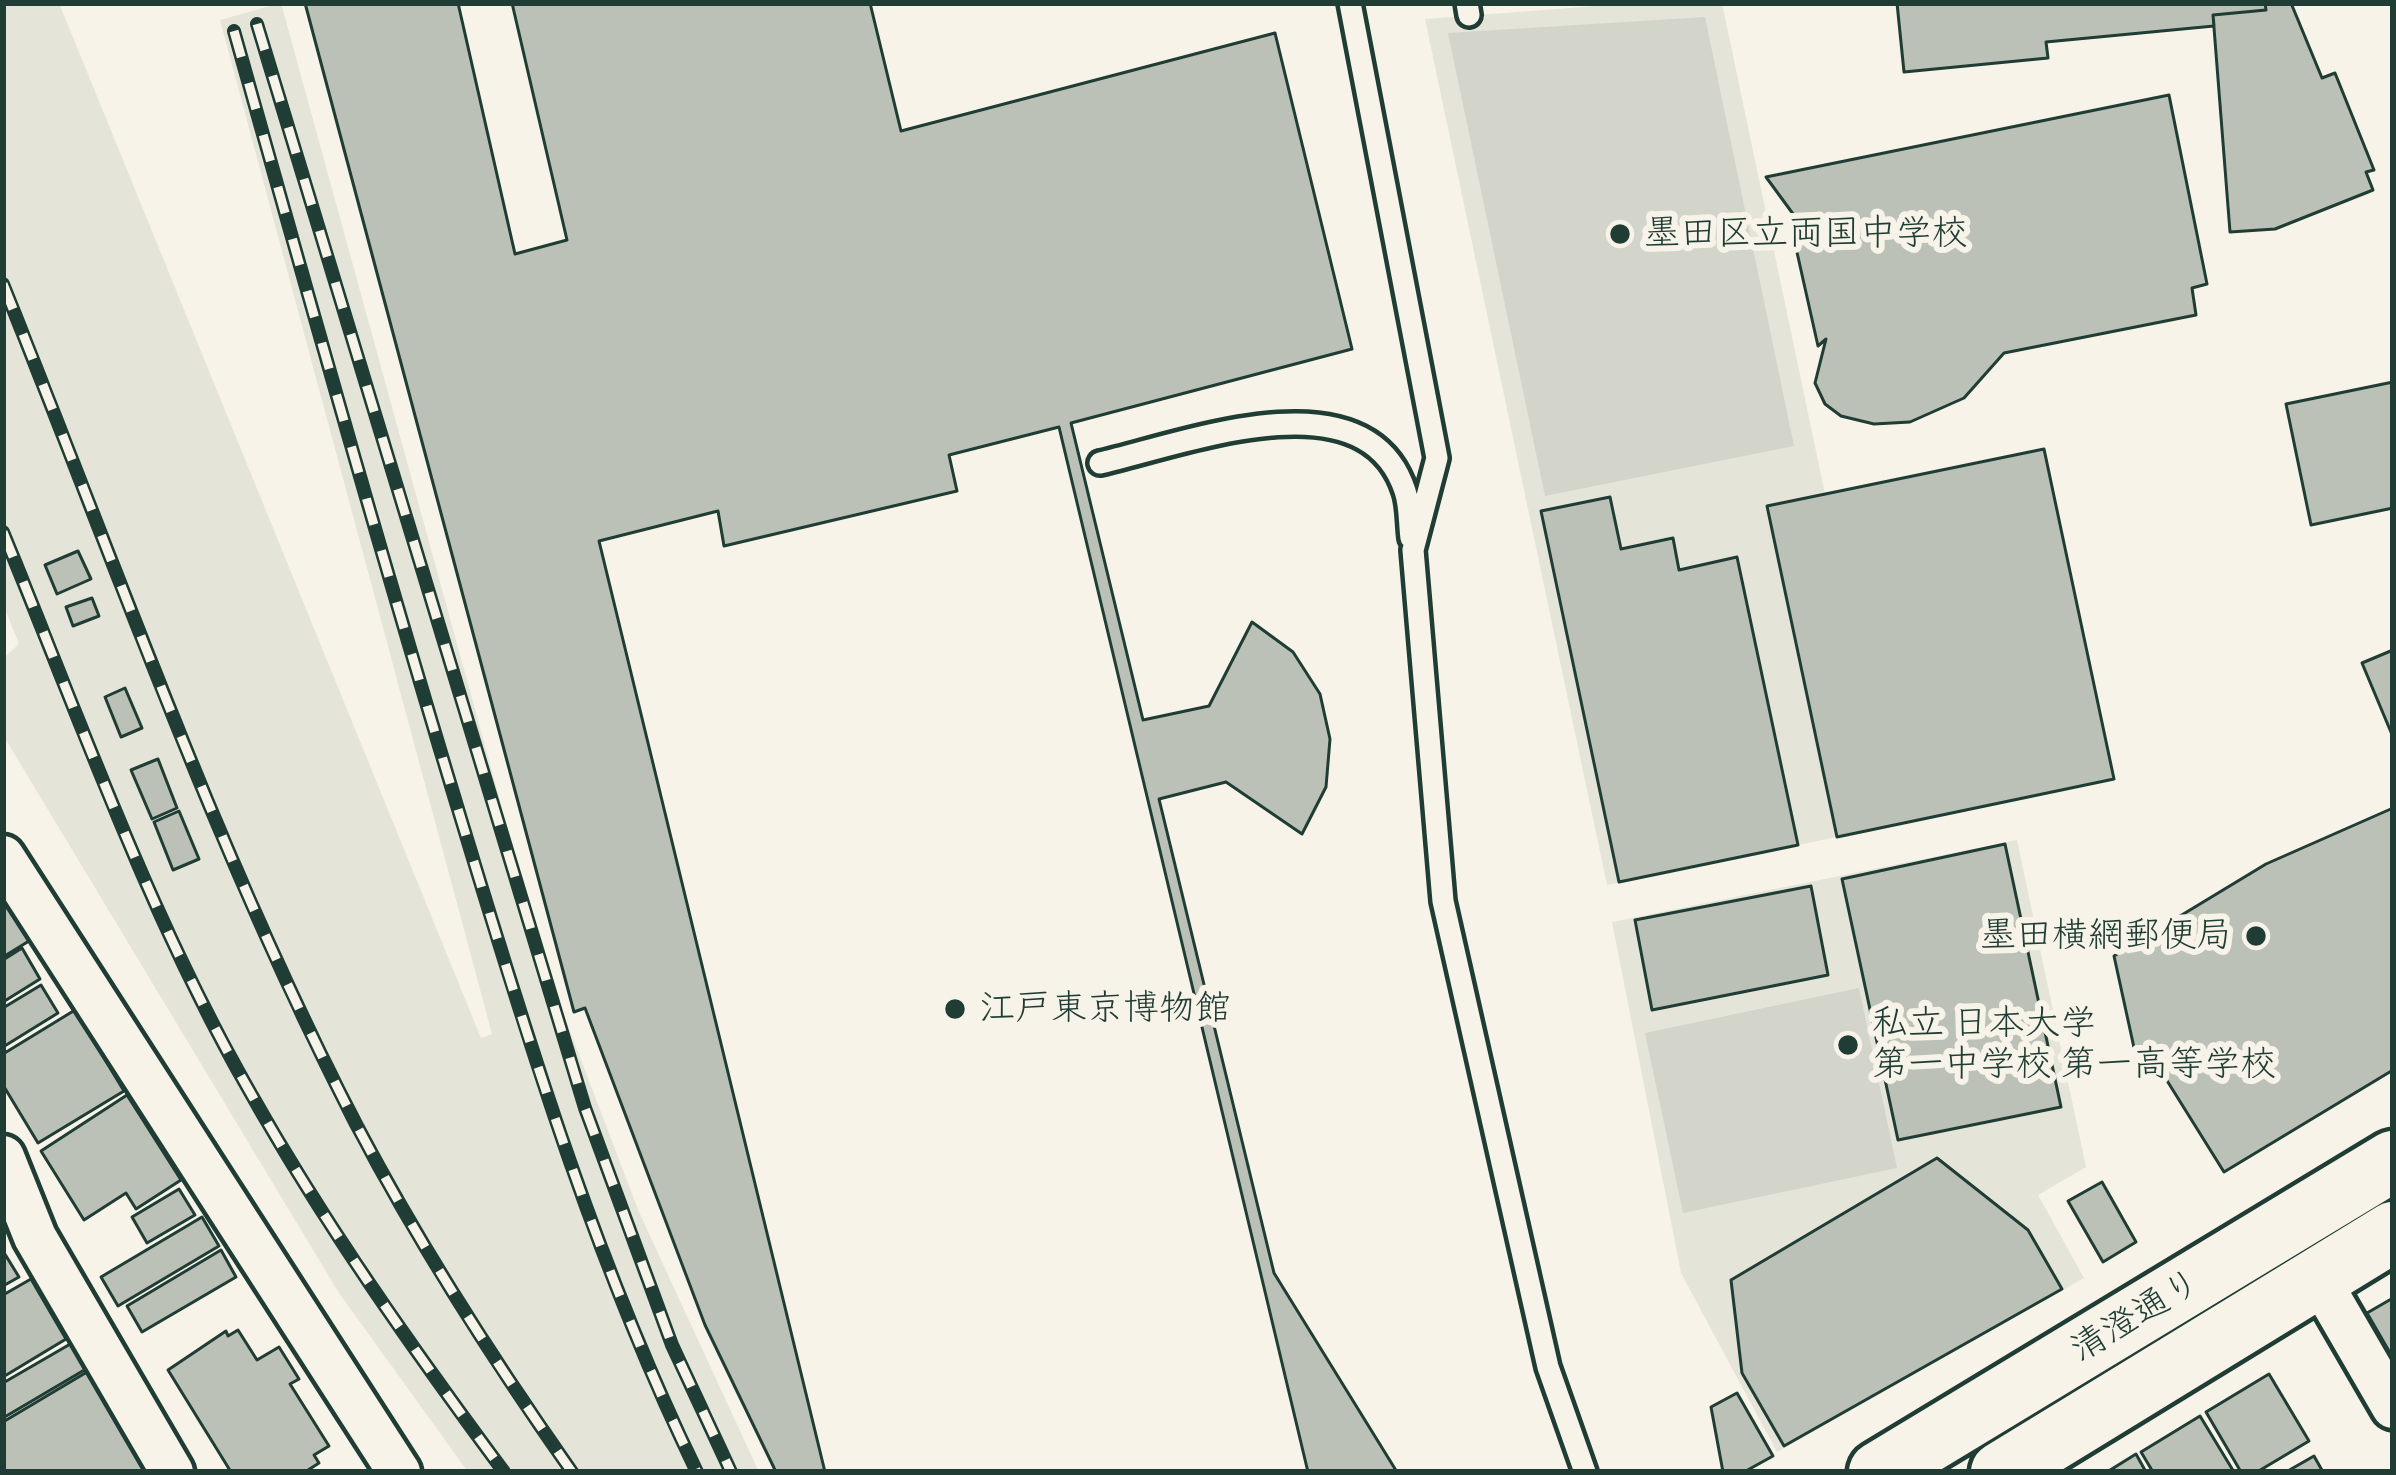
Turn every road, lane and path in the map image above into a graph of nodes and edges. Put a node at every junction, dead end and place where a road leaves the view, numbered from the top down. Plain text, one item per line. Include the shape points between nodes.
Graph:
1 (1350, 3) edge
2 (1100, 463) dead end
3 (1413, 550) junction
4 (3, 857) edge
5 (3, 1156) edge
6 (2393, 1161) edge
7 (2393, 1232) edge
8 (2318, 1276) junction
9 (2393, 1407) edge
10 (385, 1467) edge
11 (172, 1472) edge
12 (1585, 1472) edge
13 (1879, 1472) edge
14 (2001, 1472) edge

1 - 3 lane via 1437,458
2 - 3 lane via 1304,421 1334,427 1384,455 1405,490
3 - 12 lane via 1443,901 1548,1366
4 - 10 street
5 - 11 street via 35,1237
6 - 13 main road, 清澄通り
7 - 8 main road, 清澄通り
8 - 9 street
8 - 14 main road, 清澄通り

